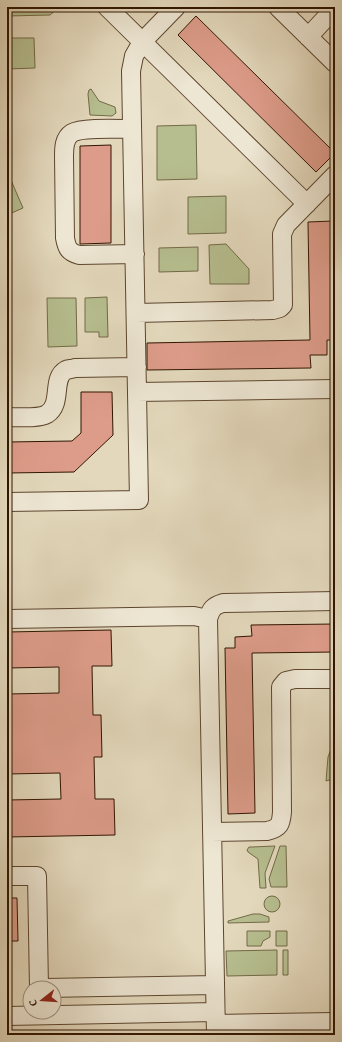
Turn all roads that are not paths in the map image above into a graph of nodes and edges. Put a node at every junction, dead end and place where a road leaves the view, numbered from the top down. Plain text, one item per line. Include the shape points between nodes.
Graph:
1 (107, 7) edge
2 (176, 7) edge
3 (278, 7) edge
4 (335, 8) edge
5 (308, 37) junction
6 (142, 42) junction
7 (335, 63) edge
8 (132, 129) junction
9 (335, 175) edge
10 (306, 204) junction
11 (134, 254) junction
12 (136, 313) junction
13 (137, 367) junction
14 (335, 389) edge
15 (137, 392) junction
16 (7, 417) edge
17 (7, 502) edge
18 (335, 601) edge
19 (7, 619) edge
20 (208, 619) junction
21 (335, 679) edge
22 (212, 832) junction
23 (7, 876) edge
24 (39, 980) edge
25 (215, 985) junction
26 (62, 988) edge
27 (7, 1016) edge
28 (335, 1022) edge
29 (216, 1024) edge
30 (242, 1029) edge
31 (279, 1029) edge

1 - 6 street
2 - 6 street
3 - 5 street
4 - 5 street
5 - 7 street
6 - 8 street via 134,56 131,71
6 - 10 street
8 - 11 street
8 - 11 street via 81,130 67,138 64,146 65,238 71,253 79,255
9 - 10 street
10 - 12 street via 286,225 282,234 283,305 278,310
11 - 12 street
12 - 13 street
13 - 15 street
13 - 16 street via 66,370 60,377 53,409 36,416
14 - 15 street
15 - 17 street via 139,500
18 - 20 street via 223,603 212,608
19 - 20 street via 194,616
20 - 22 street
21 - 22 street via 295,679 286,681 281,687 281,823 275,829 267,831
22 - 25 street
23 - 24 street via 37,876
25 - 26 street
25 - 29 street
27 - 29 street
28 - 31 street
29 - 30 street
30 - 31 street

